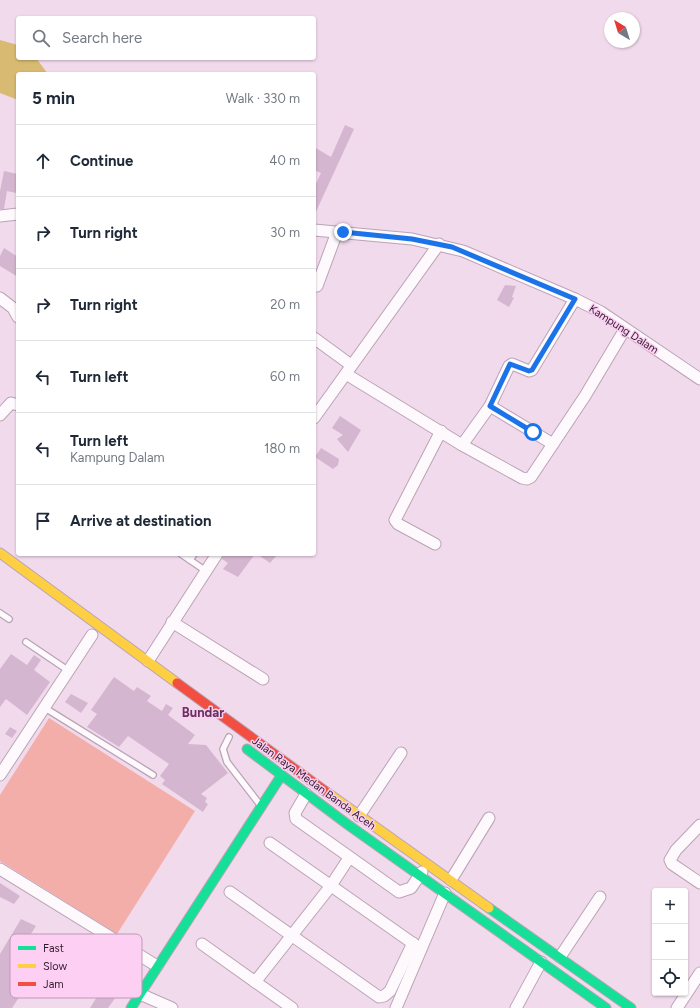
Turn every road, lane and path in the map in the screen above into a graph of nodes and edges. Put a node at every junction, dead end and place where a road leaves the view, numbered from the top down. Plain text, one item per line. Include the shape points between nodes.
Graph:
1 (16, 214) edge
2 (0, 216) edge
3 (316, 230) edge
4 (337, 232) junction
5 (439, 244) junction
6 (316, 286) dead end
7 (0, 298) edge
8 (575, 299) junction
9 (16, 313) edge
10 (625, 329) junction
11 (316, 340) edge
12 (349, 370) junction
13 (700, 379) edge
14 (16, 404) edge
15 (490, 406) junction
16 (0, 415) edge
17 (316, 415) edge
18 (441, 431) junction
19 (462, 444) junction
20 (553, 444) junction
21 (435, 544) dead end
22 (0, 553) edge
23 (184, 556) edge
24 (193, 556) edge
25 (216, 556) edge
26 (190, 560) junction
27 (206, 571) junction
28 (0, 613) edge
29 (9, 619) dead end
30 (172, 622) junction
31 (91, 635) dead end
32 (26, 642) dead end
33 (148, 661) junction
34 (69, 671) junction
35 (263, 679) dead end
36 (45, 708) junction
37 (236, 727) junction
38 (226, 735) junction
39 (401, 753) dead end
40 (0, 775) edge
41 (152, 775) dead end
42 (281, 776) junction
43 (306, 794) junction
44 (261, 806) junction
45 (359, 816) junction
46 (489, 818) dead end
47 (700, 825) edge
48 (270, 843) dead end
49 (350, 858) junction
50 (428, 864) junction
51 (0, 869) edge
52 (420, 876) junction
53 (451, 880) junction
54 (700, 883) edge
55 (330, 887) junction
56 (230, 892) dead end
57 (445, 893) junction
58 (600, 897) dead end
59 (105, 934) edge
60 (293, 936) junction
61 (202, 944) dead end
62 (417, 946) junction
63 (142, 957) edge
64 (560, 957) junction
65 (541, 962) junction
66 (157, 966) junction
67 (700, 973) edge
68 (255, 982) junction
69 (142, 991) edge
70 (142, 995) edge
71 (137, 998) edge
72 (131, 1008) edge
73 (172, 1008) edge
74 (292, 1008) edge
75 (396, 1008) edge
76 (516, 1008) edge
77 (606, 1008) edge
78 (631, 1008) edge
79 (677, 1008) edge

1 - 2 street
3 - 4 street, Kampung Dalam
4 - 5 street, Kampung Dalam
4 - 6 street
5 - 8 street, Kampung Dalam via 463,251
5 - 12 street
7 - 9 street
8 - 10 street, Kampung Dalam via 601,312
8 - 15 street via 532,370 510,364
10 - 13 street, Kampung Dalam
10 - 20 street
11 - 12 street
12 - 17 street
12 - 18 street
14 - 16 street via 11,403
15 - 19 street
15 - 20 street
18 - 19 street
18 - 21 street via 395,520
19 - 20 street via 526,479 531,477
22 - 33 main road, Jalan Raya Medan Banda Aceh
23 - 26 lane
24 - 26 lane
25 - 27 street
26 - 27 lane
27 - 30 street
28 - 29 lane
30 - 33 street
30 - 35 street
31 - 34 street
32 - 34 lane
33 - 37 main road, Jalan Raya Medan Banda Aceh
34 - 36 street
36 - 40 street
36 - 41 lane
37 - 38 main road
37 - 45 main road, Jalan Raya Medan Banda Aceh
38 - 42 main road, Jalan Raya Medan Banda Aceh
38 - 44 lane via 223,749 227,762
39 - 45 street
42 - 43 main road, Jalan Raya Medan Banda Aceh
42 - 44 main road
43 - 49 street via 295,812 296,819
43 - 52 main road, Jalan Raya Medan Banda Aceh
44 - 66 main road
45 - 50 main road, Jalan Raya Medan Banda Aceh
46 - 53 street
47 - 54 street via 670,860
48 - 55 street
49 - 52 street via 399,892 411,888
49 - 55 street
50 - 52 street
50 - 53 main road, Jalan Raya Medan Banda Aceh
51 - 59 street
52 - 57 main road, Jalan Raya Medan Banda Aceh
53 - 64 main road, Jalan Raya Medan Banda Aceh
55 - 60 street
55 - 62 street
56 - 60 street
57 - 62 street
57 - 65 main road, Jalan Raya Medan Banda Aceh
58 - 64 street
60 - 62 street via 379,997 390,991
60 - 68 street
61 - 68 street
62 - 75 street
63 - 66 street
64 - 78 main road, Jalan Raya Medan Banda Aceh
65 - 76 street
65 - 77 main road, Jalan Raya Medan Banda Aceh
66 - 69 main road
67 - 79 street
68 - 74 street
70 - 73 street
71 - 72 main road

